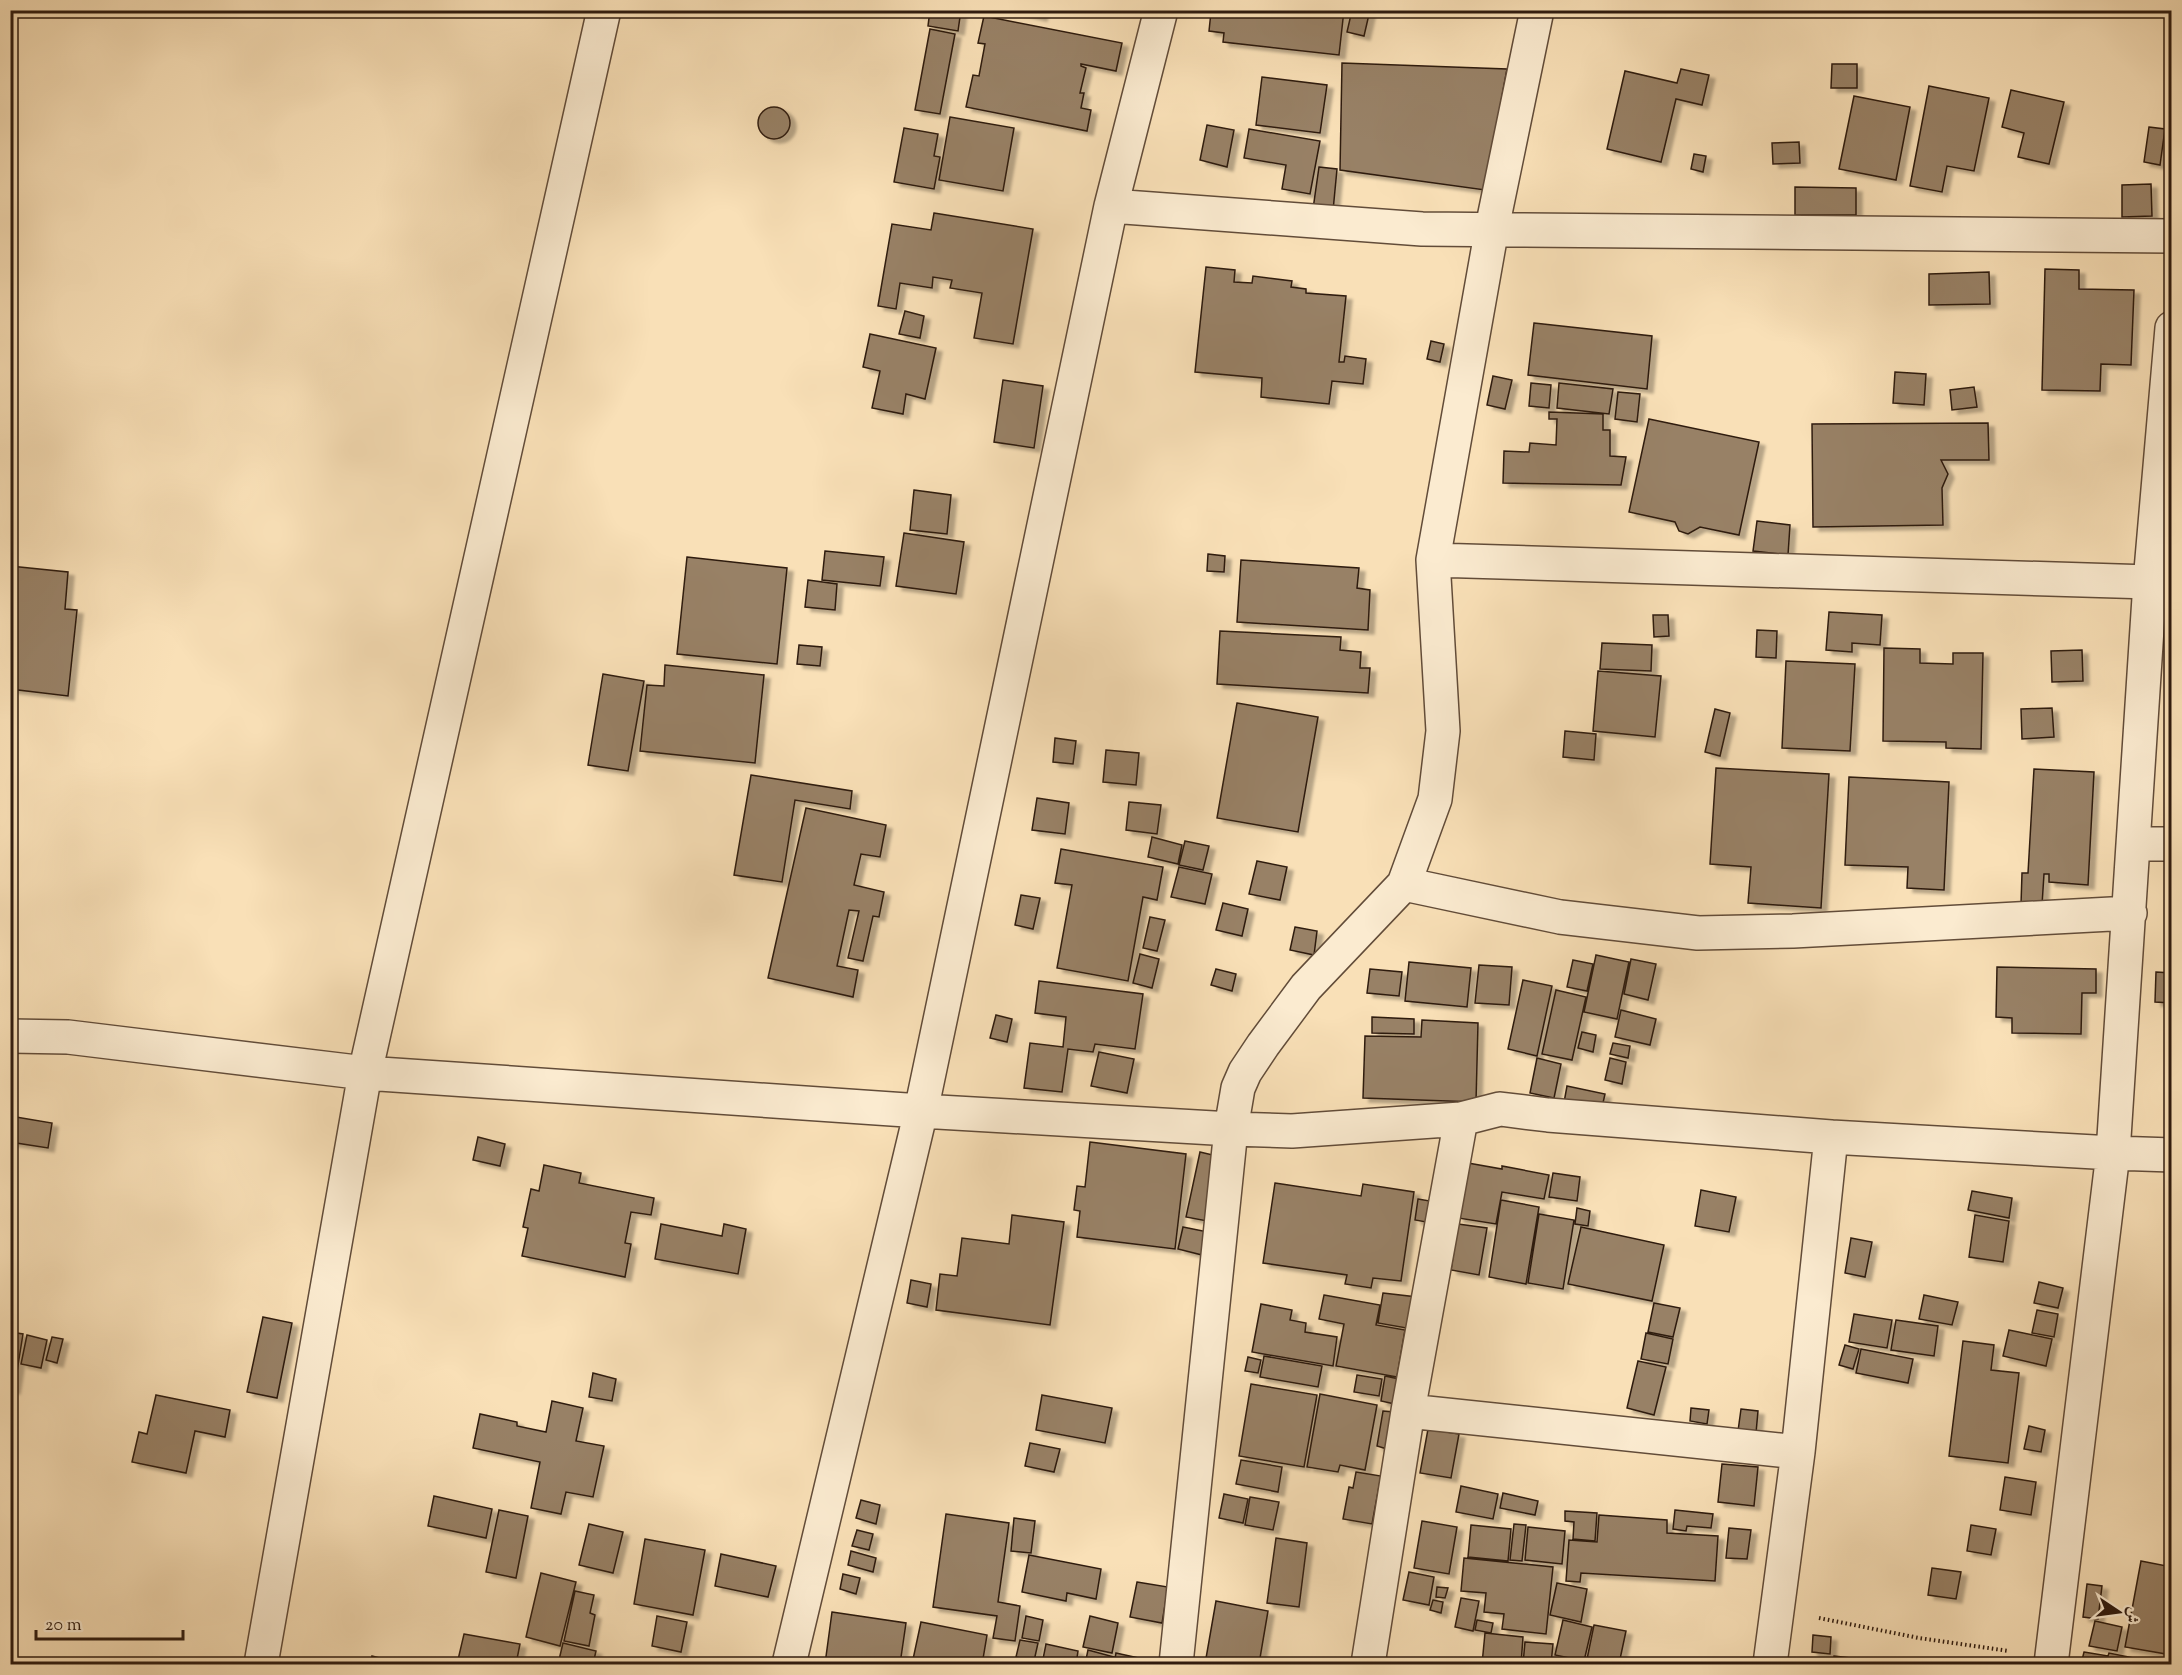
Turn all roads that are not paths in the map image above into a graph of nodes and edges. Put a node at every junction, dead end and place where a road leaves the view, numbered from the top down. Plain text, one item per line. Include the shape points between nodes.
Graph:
1 (604, 10) edge
2 (1161, 10) edge
3 (1537, 10) edge
4 (1111, 206) junction
5 (1492, 228) junction
6 (2172, 236) edge
7 (2172, 328) edge
8 (2164, 497) edge
9 (1433, 560) junction
10 (2150, 582) junction
11 (2134, 844) junction
12 (2172, 844) edge
13 (1404, 884) junction
14 (2130, 913) junction
15 (10, 1036) edge
16 (365, 1073) junction
17 (921, 1112) junction
18 (1461, 1119) junction
19 (1231, 1130) junction
20 (1831, 1137) junction
21 (2113, 1153) junction
22 (2172, 1155) edge
23 (1408, 1411) junction
24 (1798, 1452) junction
25 (2051, 1660) edge
26 (261, 1665) edge
27 (789, 1665) edge
28 (1176, 1665) edge
29 (1368, 1665) edge
30 (1770, 1665) edge

1 - 16 street
2 - 4 street
3 - 5 street
4 - 5 street via 1422,229
4 - 17 street
5 - 6 street
5 - 9 street
7 - 8 street
8 - 10 street
9 - 10 street
9 - 13 street via 1443,731 1435,800
10 - 11 street
11 - 12 street
11 - 14 street
13 - 14 street via 1560,917 1698,933
13 - 19 street via 1306,987 1263,1045 1238,1088
14 - 21 street
15 - 16 street via 68,1037
16 - 17 street
16 - 26 street
17 - 19 street
17 - 27 street
18 - 19 street via 1292,1131
18 - 20 street via 1500,1109
18 - 23 street
19 - 28 street
20 - 21 street
20 - 24 street
21 - 22 street
21 - 25 street
23 - 24 street
23 - 29 street
24 - 30 street

